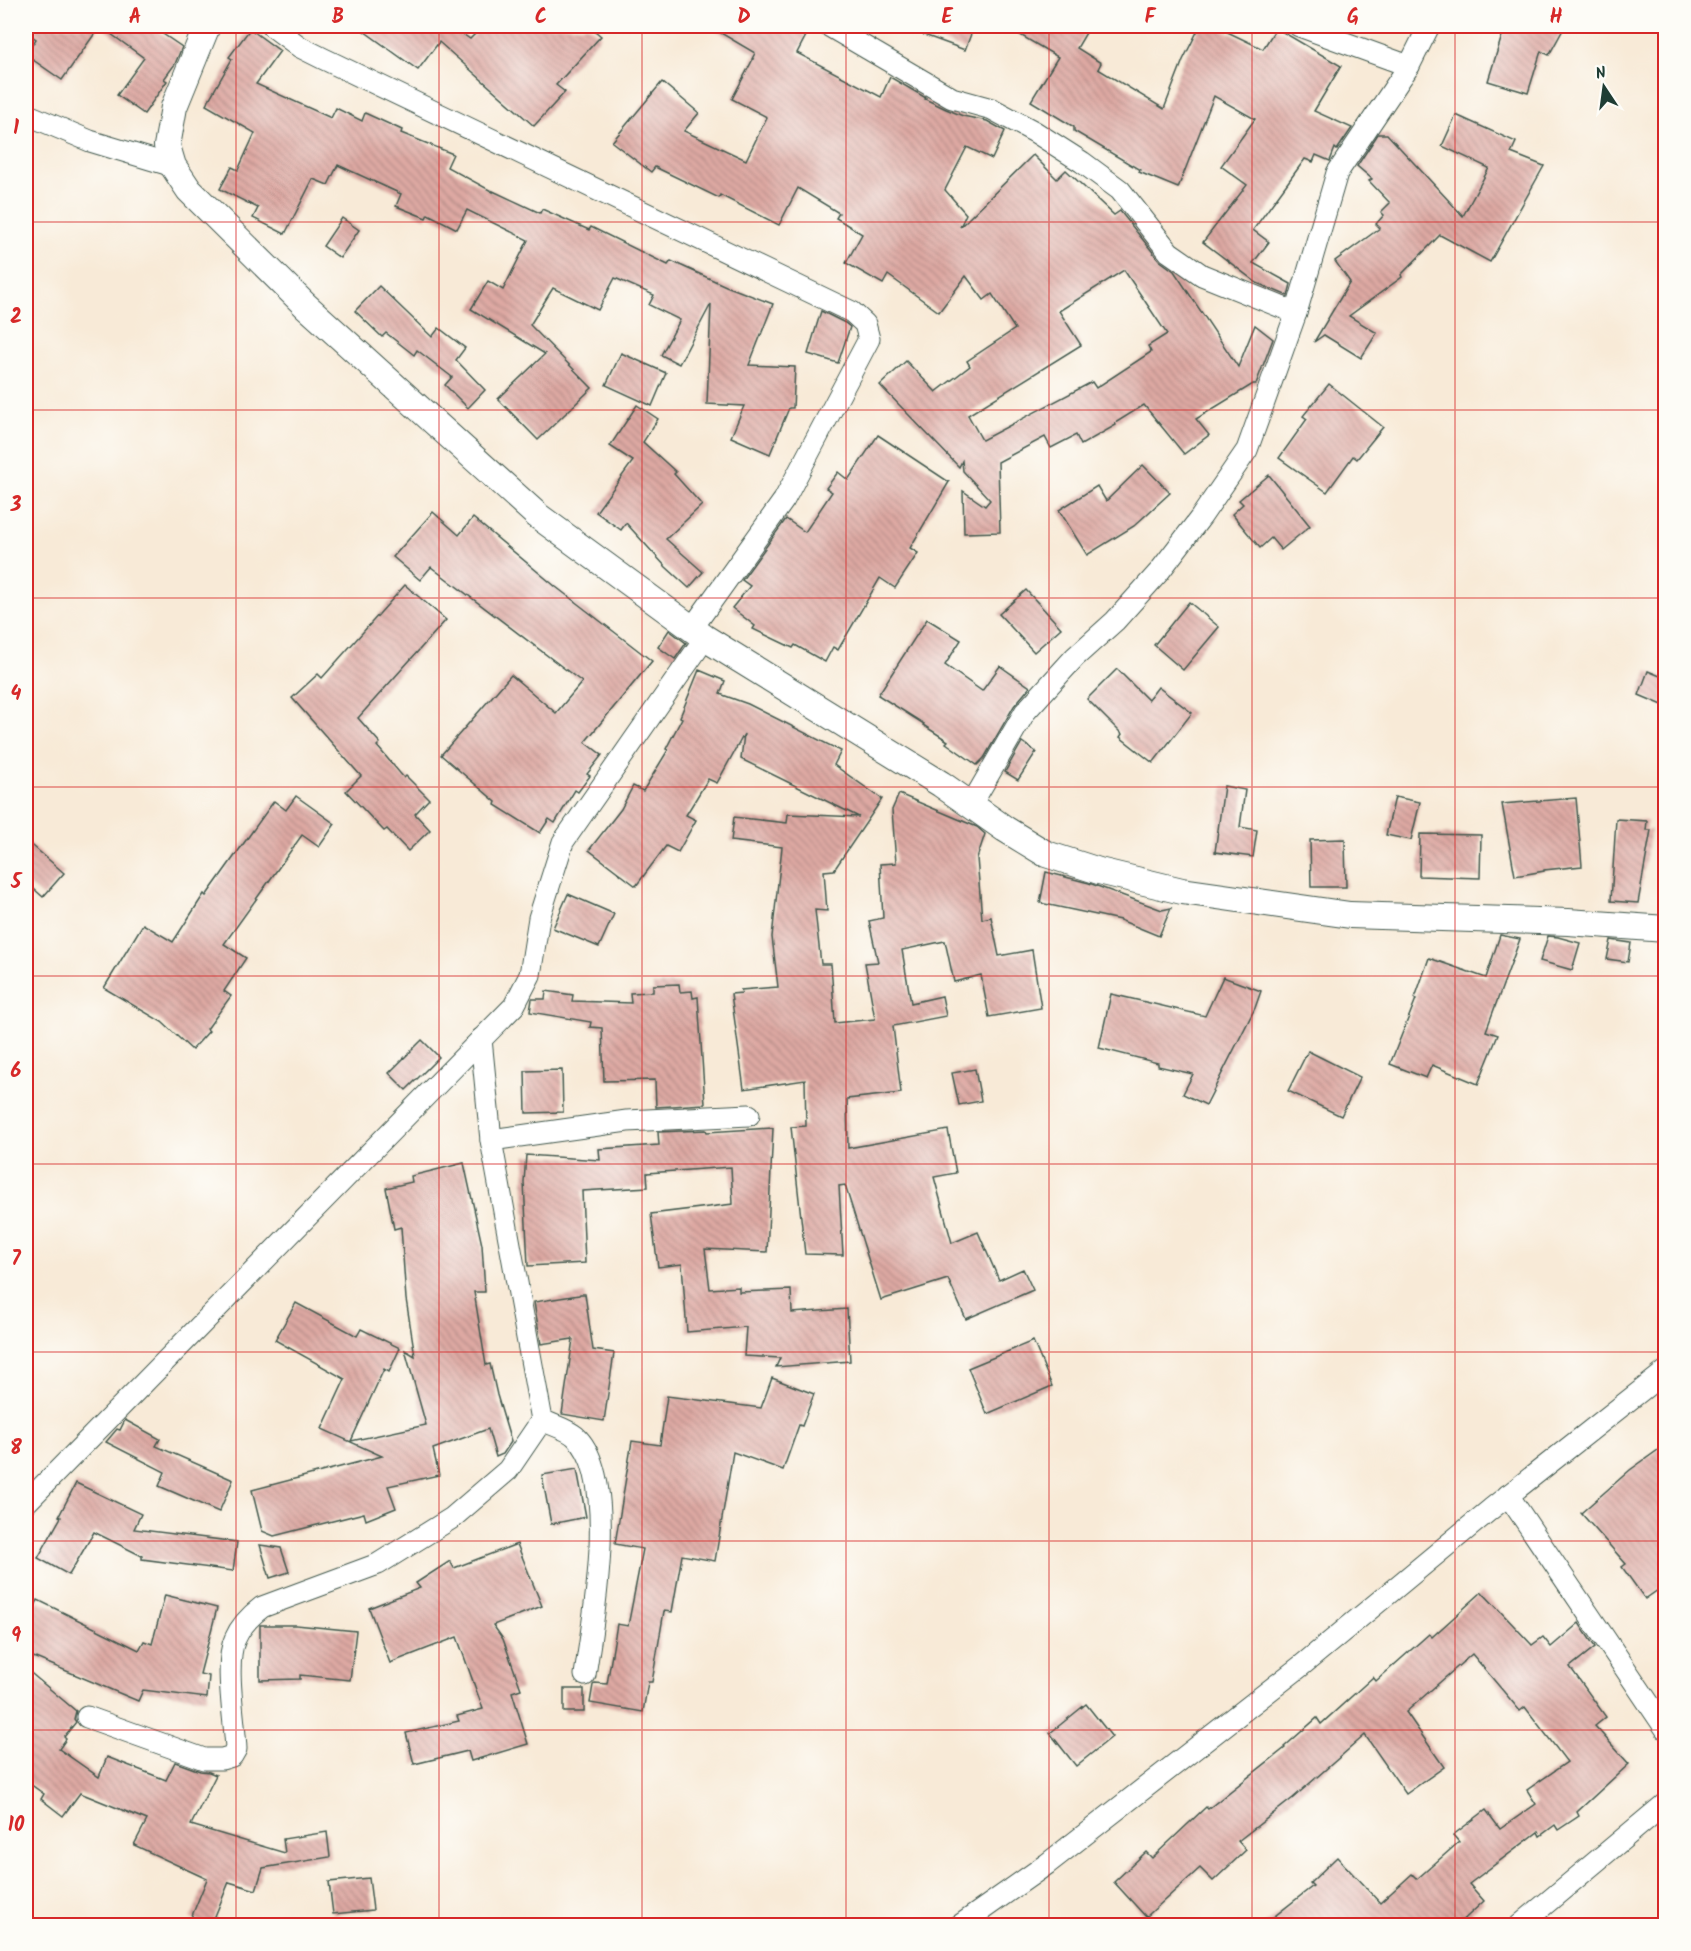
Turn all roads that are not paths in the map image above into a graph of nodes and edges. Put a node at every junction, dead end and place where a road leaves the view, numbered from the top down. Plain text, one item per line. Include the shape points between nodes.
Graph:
1 (207, 26) edge
2 (272, 26) edge
3 (829, 26) edge
4 (1299, 26) edge
5 (1429, 26) edge
6 (1409, 66) junction
7 (26, 114) edge
8 (173, 166) junction
9 (1296, 313) junction
10 (699, 632) junction
11 (971, 805) junction
12 (1665, 929) edge
13 (481, 1038) junction
14 (749, 1115) dead end
15 (491, 1140) junction
16 (1665, 1371) edge
17 (542, 1420) junction
18 (1508, 1495) junction
19 (26, 1503) edge
20 (585, 1675) dead end
21 (87, 1717) dead end
22 (1665, 1730) edge
23 (1665, 1803) edge
24 (959, 1926) edge
25 (1519, 1926) edge

1 - 8 street via 174,107 167,146
2 - 10 street via 300,47 852,312 865,324 869,339 784,500
3 - 9 street via 952,98 992,109 1035,132 1120,190 1169,252 1202,275
4 - 6 street
5 - 6 street
6 - 9 street via 1337,173
7 - 8 street via 90,141
8 - 10 street via 189,190 305,305 538,516
9 - 11 street via 1246,450 1159,572 1025,712
10 - 11 street
10 - 13 street via 563,842 539,918 530,975 514,1006
11 - 12 street via 1046,854 1182,891 1350,915
13 - 15 street
13 - 19 street
14 - 15 street via 627,1121
15 - 17 street
16 - 18 street
17 - 20 street via 575,1436 589,1454 598,1488 601,1535
17 - 21 street via 508,1470 452,1518 378,1564 262,1607 247,1619 234,1641 230,1666 236,1749 232,1756 222,1760 204,1758
18 - 22 street
18 - 24 street via 1263,1695 1047,1864
23 - 25 street

